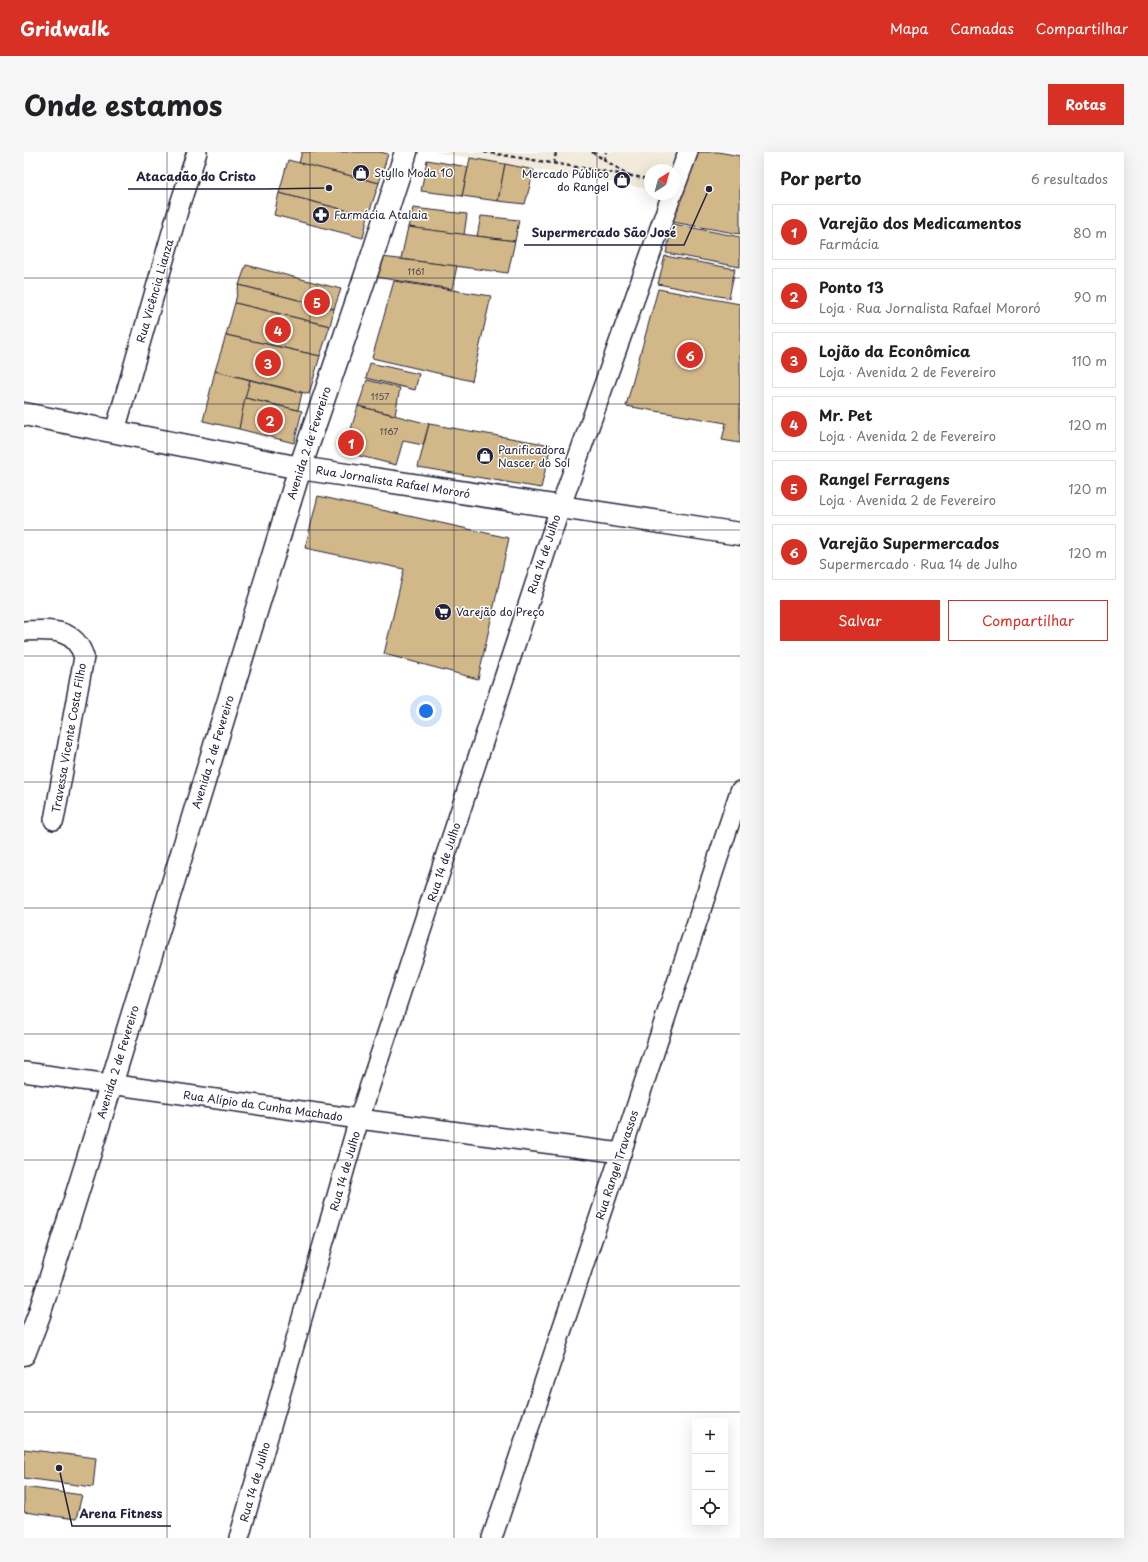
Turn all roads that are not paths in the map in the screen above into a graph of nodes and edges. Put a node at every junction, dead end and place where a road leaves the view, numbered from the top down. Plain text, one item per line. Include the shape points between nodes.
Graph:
1 (197, 152) edge
2 (406, 152) edge
3 (688, 152) edge
4 (680, 174) edge
5 (670, 200) edge
6 (24, 414) edge
7 (115, 431) junction
8 (300, 468) junction
9 (560, 508) junction
10 (740, 534) edge
11 (24, 631) edge
12 (740, 791) edge
13 (54, 820) dead end
14 (24, 1072) edge
15 (111, 1085) junction
16 (360, 1119) junction
17 (621, 1153) junction
18 (24, 1354) edge
19 (239, 1538) edge
20 (492, 1538) edge

1 - 7 street, Rua Vicência Lianza
2 - 8 main road, Avenida 2 de Fevereiro
3 - 4 street
5 - 9 street, Rua 14 de Julho
6 - 7 main road, Rua Jornalista Rafael Mororó
7 - 8 main road, Rua Jornalista Rafael Mororó
8 - 9 main road, Rua Jornalista Rafael Mororó
8 - 15 main road, Avenida 2 de Fevereiro
9 - 10 main road, Rua Jornalista Rafael Mororó
9 - 16 street, Rua 14 de Julho
11 - 13 street, Travessa Vicente Costa Filho via 63,632 82,649 84,657
12 - 17 street, Rua Rangel Travassos
14 - 15 street, Rua Alípio da Cunha Machado
15 - 16 street, Rua Alípio da Cunha Machado
15 - 18 main road, Avenida 2 de Fevereiro via 39,1315
16 - 17 street, Rua Alípio da Cunha Machado
16 - 19 street, Rua 14 de Julho
17 - 20 street, Rua Rangel Travassos

